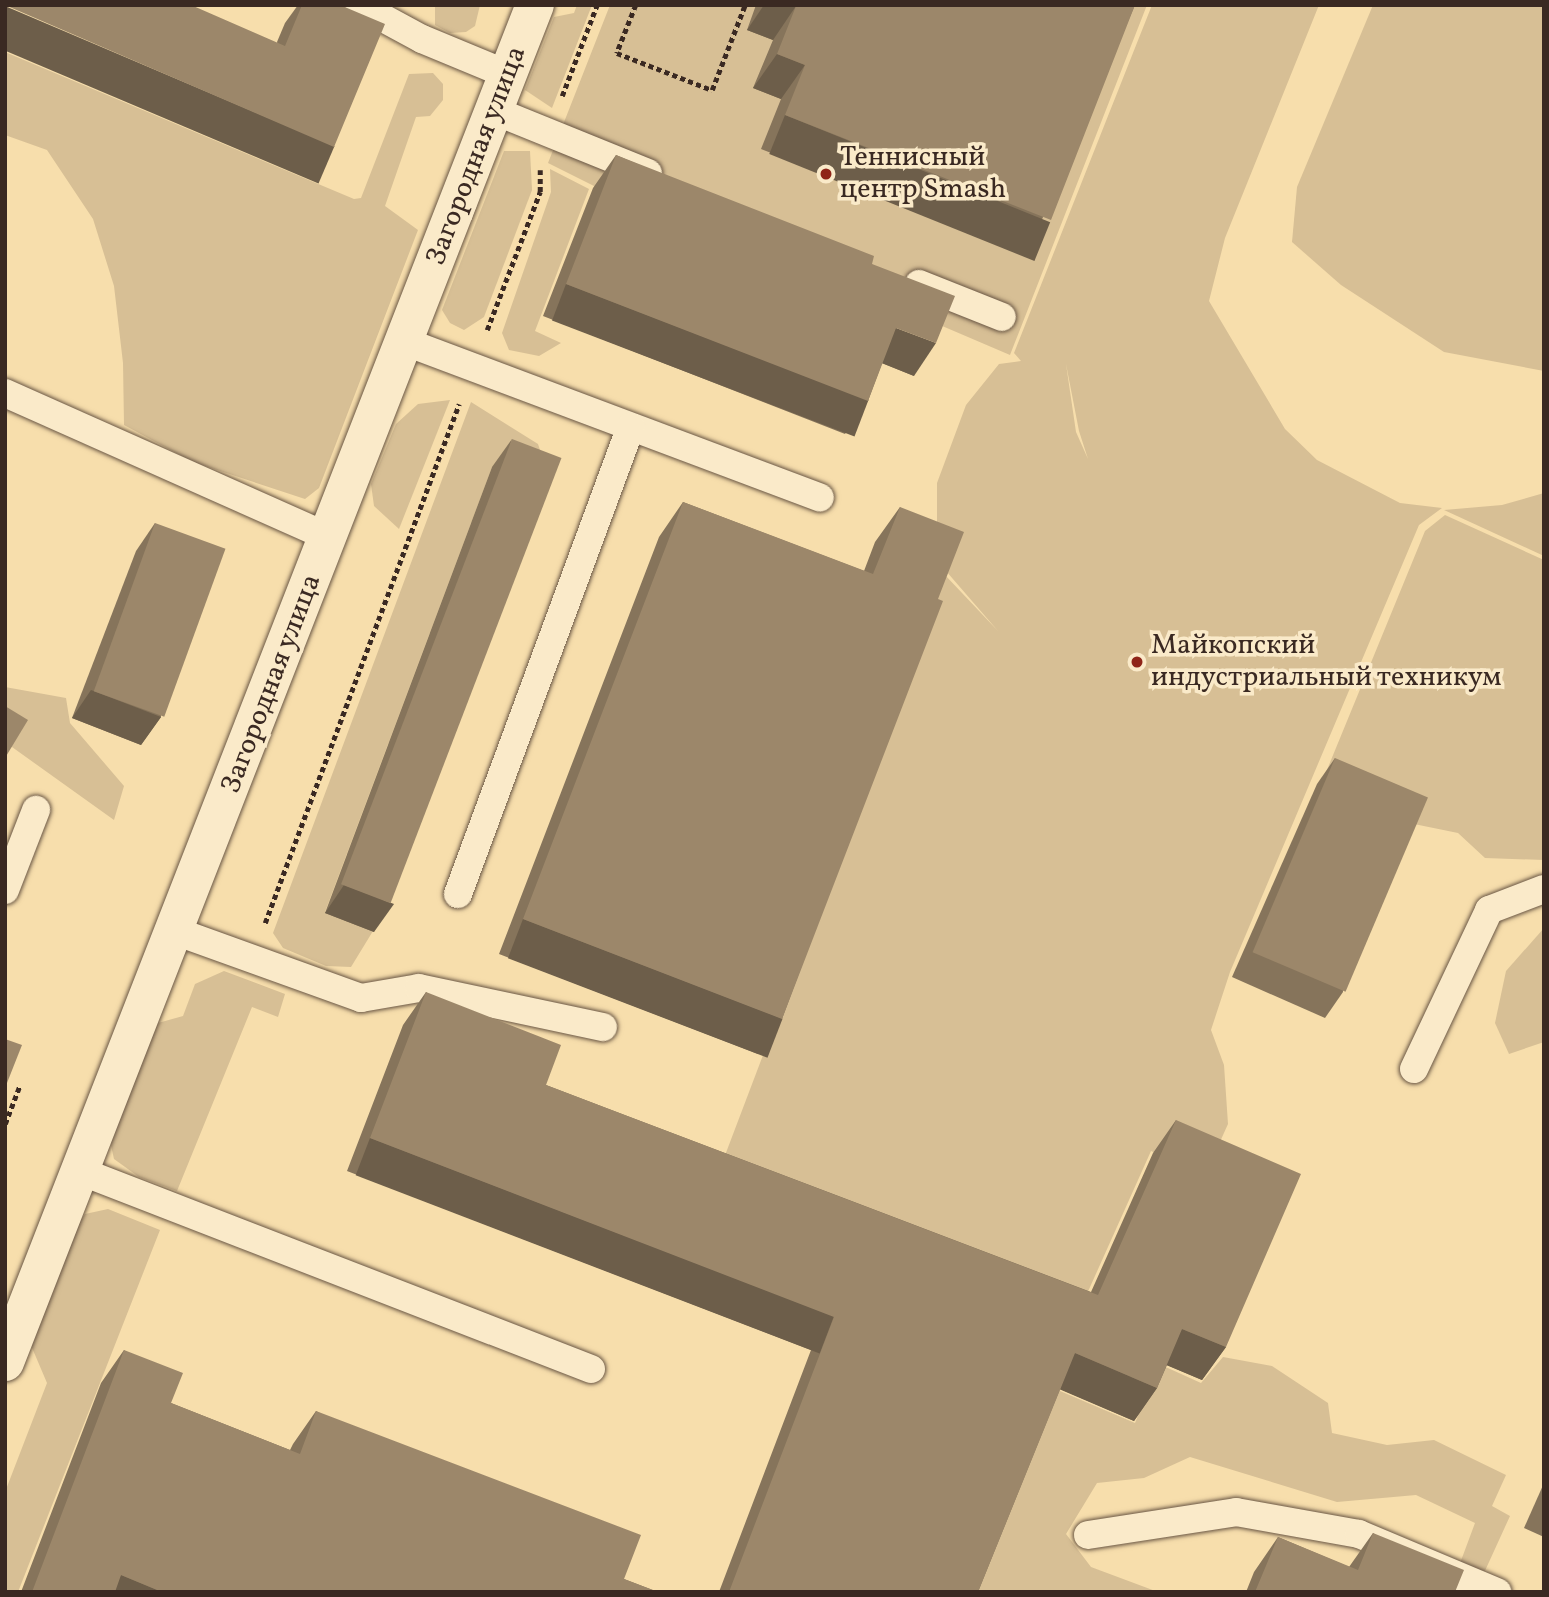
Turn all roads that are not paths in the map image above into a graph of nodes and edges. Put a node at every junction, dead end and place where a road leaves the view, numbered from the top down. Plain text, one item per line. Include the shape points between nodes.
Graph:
1 (359, 5) edge
2 (535, 5) edge
3 (509, 75) junction
4 (495, 111) junction
5 (671, 183) edge
6 (887, 271) edge
7 (1002, 317) dead end
8 (406, 342) junction
9 (5, 393) edge
10 (631, 427) junction
11 (820, 498) dead end
12 (330, 538) junction
13 (36, 810) dead end
14 (1544, 889) edge
15 (5, 890) edge
16 (458, 894) dead end
17 (175, 931) junction
18 (603, 1027) dead end
19 (1414, 1069) dead end
20 (80, 1171) junction
21 (14, 1314) edge
22 (5, 1362) edge
23 (591, 1368) dead end
24 (1088, 1535) dead end
25 (1497, 1592) edge

1 - 3 lane via 422,39
2 - 3 street, Загородная улица
3 - 4 street, Загородная улица
4 - 5 lane
4 - 8 street, Загородная улица
6 - 7 lane
8 - 10 lane
8 - 12 street, Загородная улица
9 - 12 lane
10 - 11 lane
10 - 16 lane
12 - 17 street, Загородная улица
13 - 15 lane
14 - 19 lane via 1489,910
17 - 18 lane via 361,998 419,988
17 - 20 street, Загородная улица
20 - 21 street, Загородная улица
20 - 23 lane
21 - 22 street, Загородная улица
24 - 25 lane via 1236,1513 1359,1534

